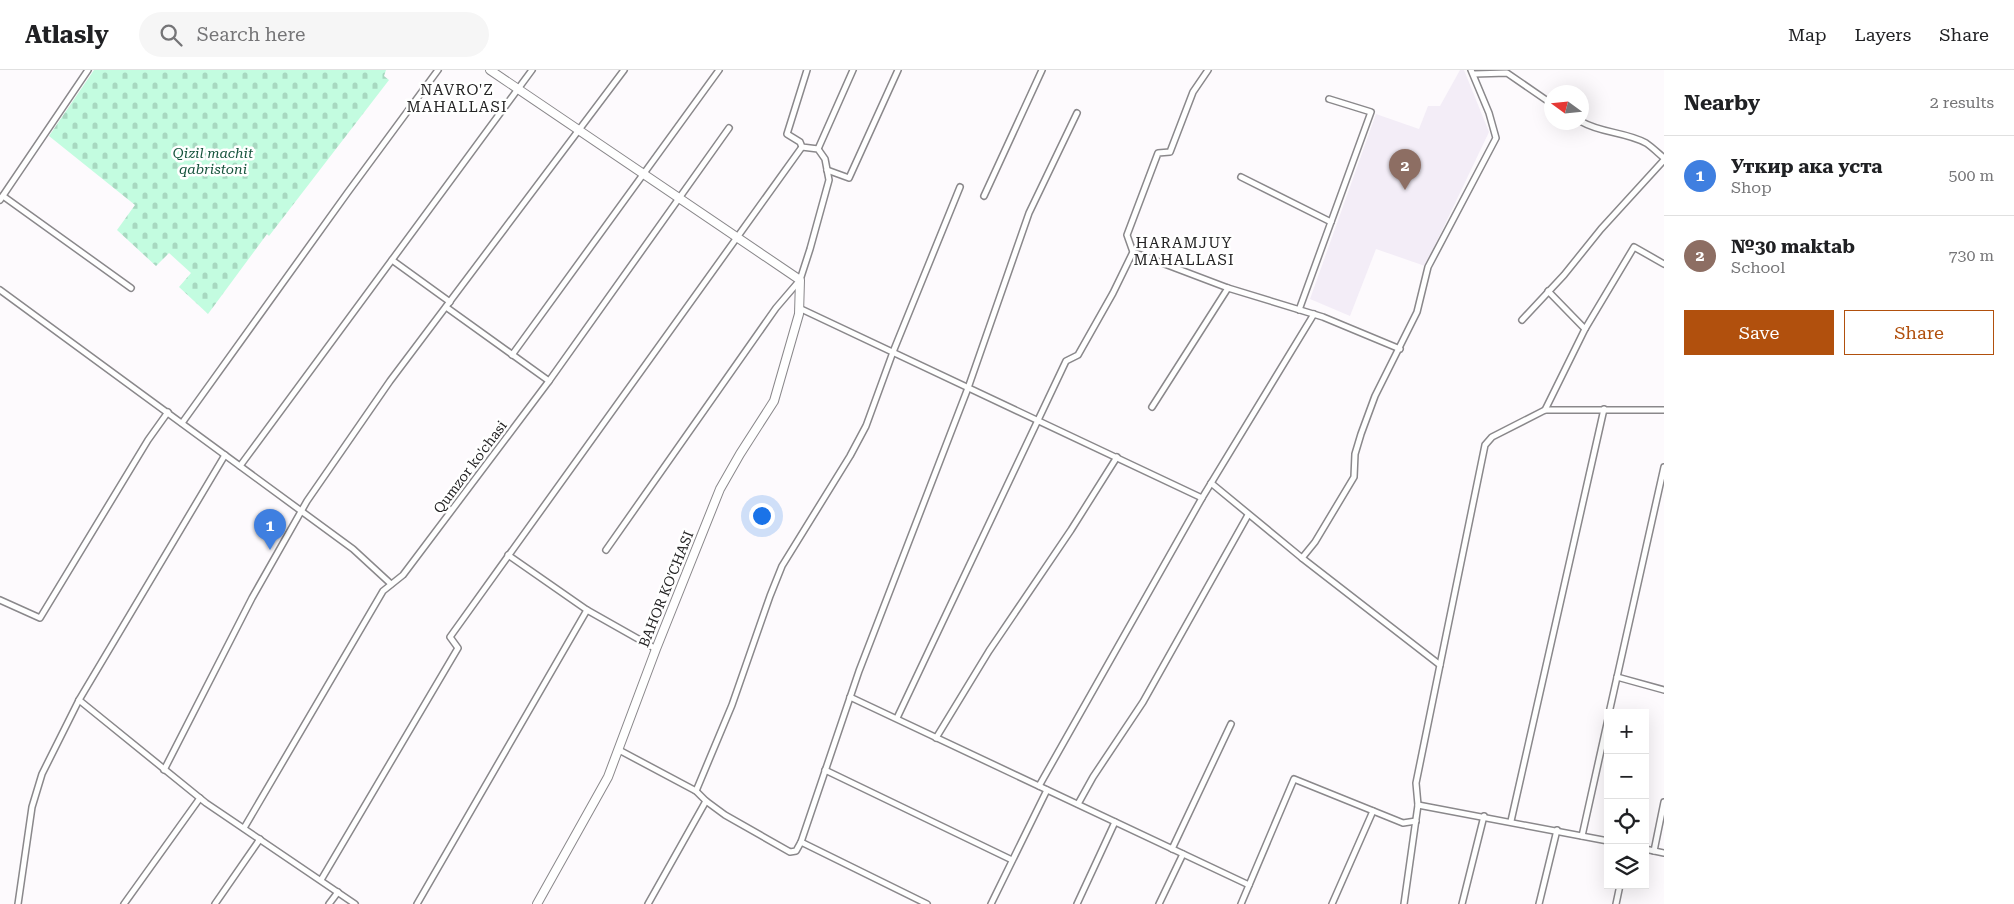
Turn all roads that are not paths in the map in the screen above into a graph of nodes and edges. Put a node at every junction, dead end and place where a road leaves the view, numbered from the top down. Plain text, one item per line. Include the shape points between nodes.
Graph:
1 (88, 70) edge
2 (438, 70) edge
3 (490, 70) edge
4 (532, 70) edge
5 (624, 70) edge
6 (719, 70) edge
7 (807, 70) edge
8 (853, 70) edge
9 (898, 70) edge
10 (1042, 70) edge
11 (1208, 70) edge
12 (1472, 72) edge
13 (518, 89) junction
14 (1544, 98) edge
15 (1329, 99) dead end
16 (1077, 114) dead end
17 (1589, 126) edge
18 (729, 128) dead end
19 (579, 130) junction
20 (802, 147) junction
21 (818, 149) junction
22 (1664, 159) edge
23 (827, 170) junction
24 (643, 173) junction
25 (1241, 177) dead end
26 (960, 187) dead end
27 (984, 196) dead end
28 (679, 197) junction
29 (1, 198) edge
30 (1331, 222) junction
31 (738, 237) junction
32 (1133, 252) junction
33 (392, 260) junction
34 (1664, 264) edge
35 (800, 280) junction
36 (131, 288) dead end
37 (1228, 288) junction
38 (0, 290) edge
39 (1548, 292) junction
40 (448, 304) junction
41 (799, 308) junction
42 (1299, 310) junction
43 (1314, 314) junction
44 (1522, 320) dead end
45 (1585, 329) junction
46 (1400, 349) junction
47 (893, 352) junction
48 (512, 355) junction
49 (549, 381) junction
50 (968, 388) junction
51 (1152, 407) dead end
52 (1604, 409) junction
53 (1545, 410) junction
54 (1664, 410) edge
55 (168, 412) junction
56 (1038, 420) junction
57 (182, 423) junction
58 (225, 455) junction
59 (1117, 457) junction
60 (240, 466) junction
61 (1664, 467) edge
62 (1211, 483) junction
63 (1202, 498) junction
64 (301, 511) junction
65 (1248, 514) junction
66 (606, 550) dead end
67 (508, 555) junction
68 (1302, 558) junction
69 (391, 584) junction
70 (0, 600) edge
71 (587, 610) junction
72 (656, 649) junction
73 (1440, 665) junction
74 (1617, 677) junction
75 (1664, 690) edge
76 (850, 697) junction
77 (79, 700) junction
78 (1610, 709) edge
79 (897, 718) junction
80 (1230, 724) dead end
81 (1604, 737) edge
82 (936, 738) junction
83 (619, 750) junction
84 (164, 770) junction
85 (825, 770) junction
86 (1039, 786) junction
87 (696, 790) junction
88 (1047, 790) junction
89 (200, 798) junction
90 (706, 801) junction
91 (1664, 802) edge
92 (1078, 804) junction
93 (1418, 805) junction
94 (1373, 810) junction
95 (1484, 816) junction
96 (1416, 821) junction
97 (1511, 821) junction
98 (1115, 822) junction
99 (244, 828) junction
100 (1558, 830) junction
101 (1582, 836) junction
102 (260, 839) junction
103 (1604, 840) edge
104 (801, 842) junction
105 (1172, 849) junction
106 (1649, 850) edge
107 (1654, 851) junction
108 (1664, 853) edge
109 (1183, 854) junction
110 (1012, 860) junction
111 (321, 880) junction
112 (1249, 885) junction
113 (1619, 889) edge
114 (338, 892) junction
115 (18, 904) edge
116 (124, 904) edge
117 (215, 904) edge
118 (329, 904) edge
119 (355, 904) edge
120 (417, 904) edge
121 (537, 904) edge
122 (648, 904) edge
123 (927, 904) edge
124 (991, 904) edge
125 (1077, 904) edge
126 (1159, 904) edge
127 (1241, 904) edge
128 (1332, 904) edge
129 (1404, 904) edge
130 (1462, 904) edge
131 (1539, 904) edge
132 (1616, 904) edge

1 - 29 street
2 - 57 street
3 - 13 street
4 - 13 street
5 - 19 street
6 - 24 street
7 - 20 street via 787,134
8 - 21 street
9 - 23 street via 849,178
10 - 27 street
11 - 32 street via 1193,92 1170,152 1158,153 1127,235
12 - 14 street via 1507,73
12 - 46 street via 1496,138 1428,267 1417,312
13 - 19 street
13 - 33 street
15 - 30 street via 1371,112
16 - 50 street via 1029,213
17 - 22 street via 1646,143
18 - 28 street, Qumzor ko'chasi
19 - 24 street
19 - 40 street
20 - 21 street
20 - 31 street
21 - 23 street
22 - 39 street
23 - 35 street via 829,180
24 - 28 street
24 - 48 street
25 - 30 street
26 - 47 street
28 - 31 street
28 - 49 street, Qumzor ko'chasi
29 - 36 street
30 - 42 street
31 - 35 street
31 - 67 street
32 - 37 street
32 - 56 street via 1078,355 1066,361
33 - 40 street
33 - 60 street
34 - 45 street via 1634,247
35 - 41 street, BAHOR KO'CHASI
35 - 66 street via 776,308
37 - 42 street
37 - 51 street
38 - 55 street
39 - 44 street
39 - 45 street
40 - 48 street
40 - 64 street via 390,381
41 - 47 street
41 - 72 street, BAHOR KO'CHASI via 774,402 720,489
42 - 43 street
43 - 46 street
43 - 62 street
45 - 53 street
46 - 68 street via 1375,396 1361,434 1355,454 1354,477
47 - 50 street
47 - 87 street via 862,434 782,566 732,705
48 - 49 street
49 - 69 street, Qumzor ko'chasi via 403,575
50 - 56 street
50 - 76 street
52 - 53 street
52 - 54 street
52 - 97 street
53 - 73 street via 1492,436 1486,445
55 - 57 street
55 - 70 street via 40,618
56 - 59 street
56 - 79 street
57 - 58 street
58 - 60 street
58 - 77 street
59 - 63 street
59 - 82 street via 1072,530 989,651
60 - 64 street
61 - 74 street
62 - 63 street
62 - 65 street
63 - 86 street
64 - 69 street via 353,549
64 - 84 street via 252,598
65 - 68 street
65 - 92 street via 1143,702
67 - 71 street
67 - 111 street via 450,637 458,648
68 - 73 street
69 - 99 street, Qumzor ko'chasi via 382,590
71 - 72 street
71 - 120 street
72 - 83 street, BAHOR KO'CHASI
73 - 93 street via 1416,783
74 - 75 street
74 - 78 street
76 - 79 street
76 - 85 street
77 - 84 street
77 - 115 street via 42,774 32,807
79 - 82 street
80 - 105 street
81 - 101 street
82 - 86 street
83 - 87 street
83 - 121 street, BAHOR KO'CHASI via 608,777
84 - 89 street
85 - 104 street
85 - 110 street
86 - 88 street
87 - 90 street
88 - 92 street
88 - 110 street
89 - 99 street
89 - 116 street
90 - 104 street via 790,852 796,851
90 - 122 street
91 - 107 street
92 - 98 street
93 - 95 street
93 - 96 street
94 - 96 street via 1403,823
94 - 112 street via 1294,779
94 - 128 street
95 - 97 street
95 - 130 street
96 - 129 street
97 - 100 street
98 - 105 street
98 - 125 street
99 - 102 street
100 - 101 street
100 - 131 street
101 - 103 street
102 - 111 street
102 - 117 street
104 - 123 street
105 - 109 street
106 - 107 street
107 - 108 street
109 - 112 street
109 - 126 street
110 - 124 street
111 - 114 street
112 - 127 street
113 - 132 street
114 - 118 street
114 - 119 street

